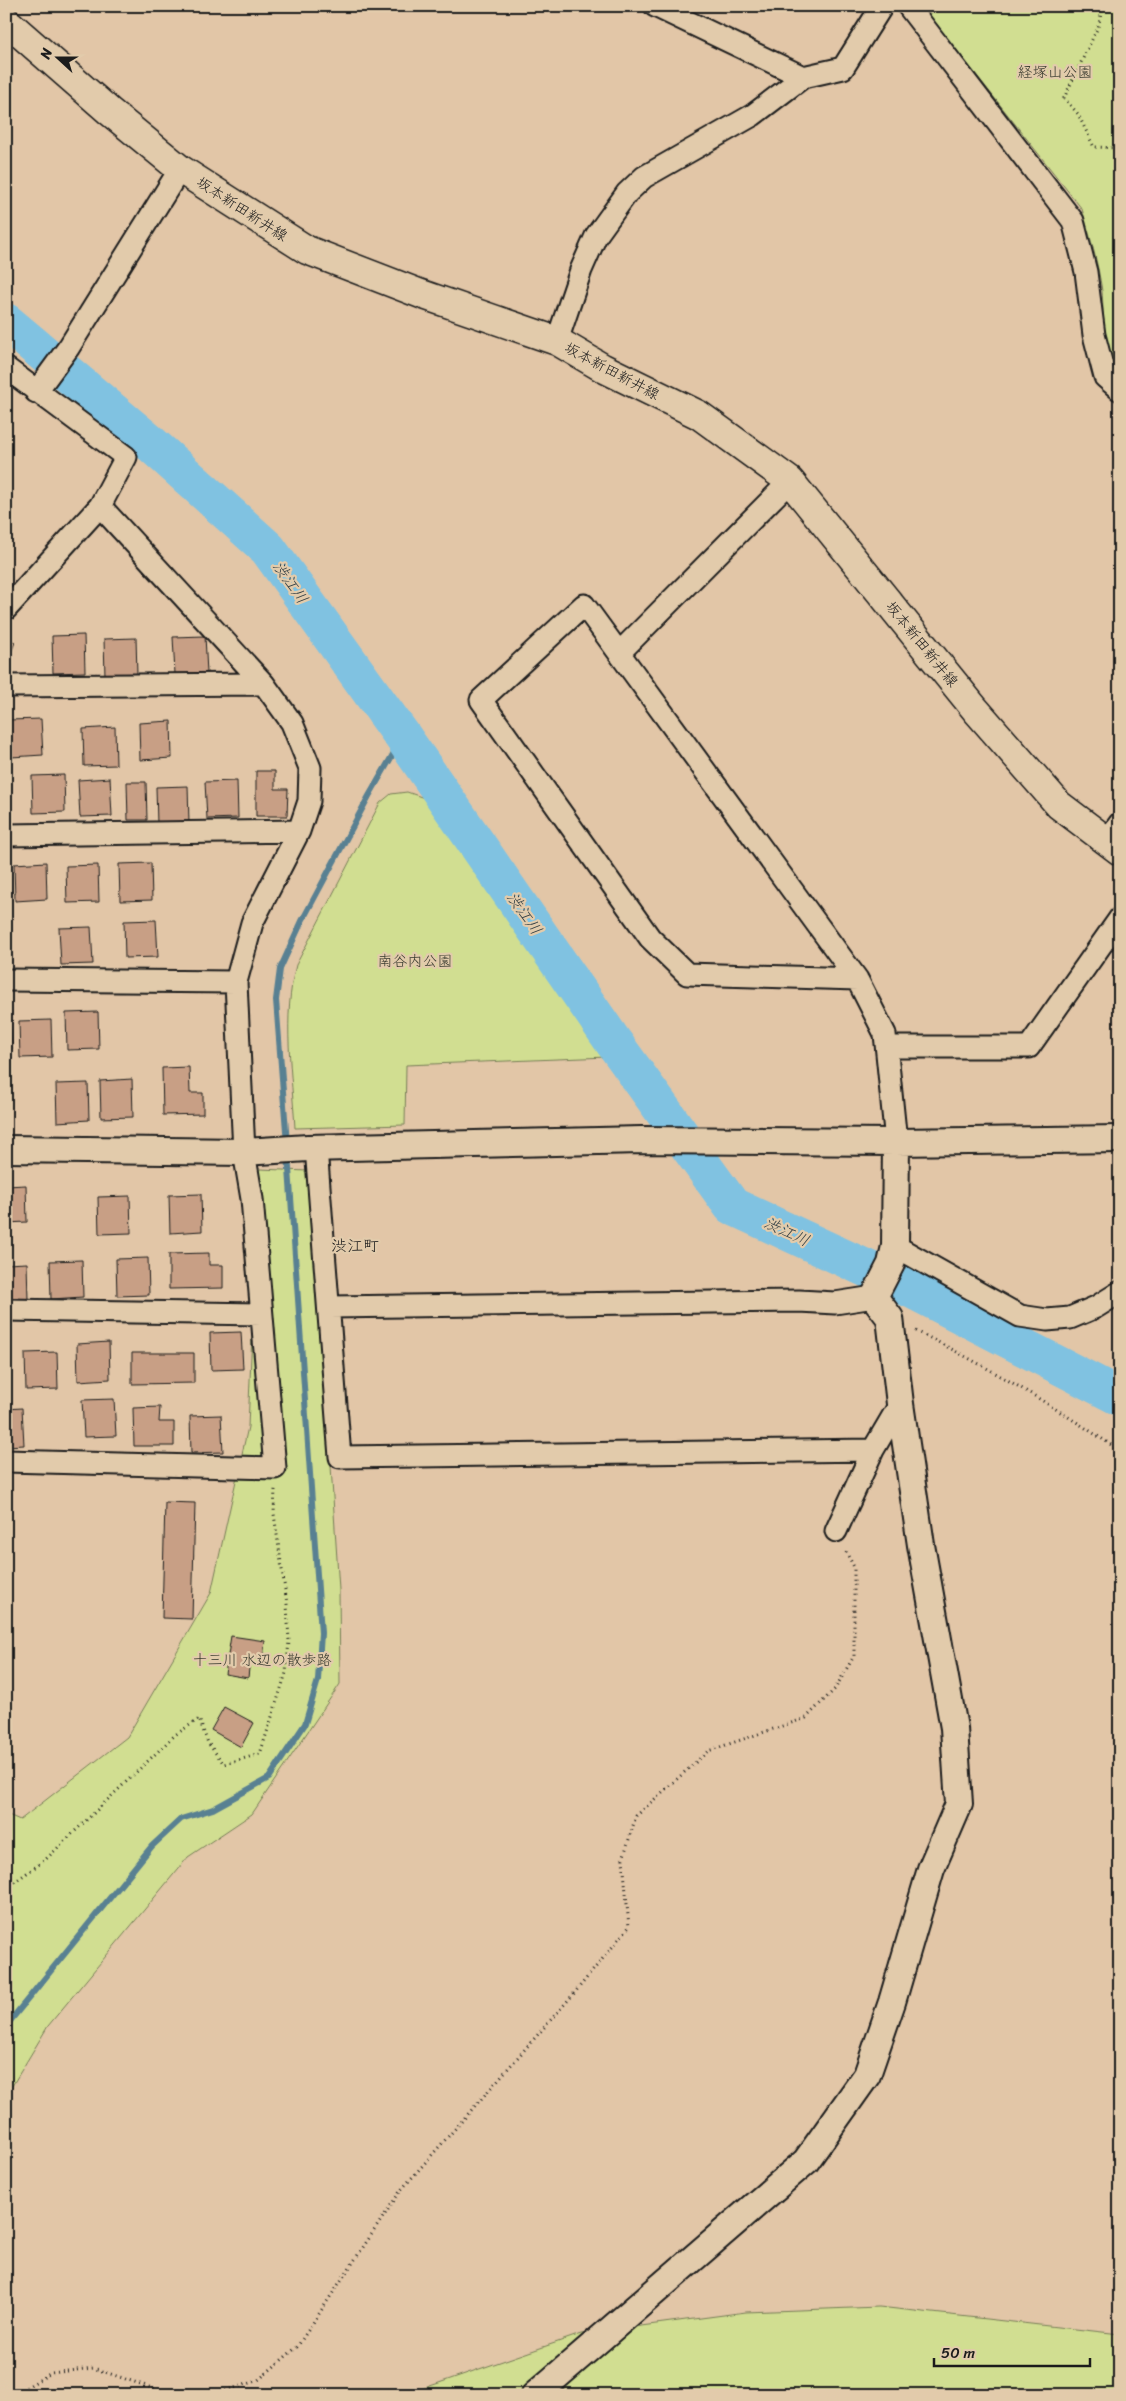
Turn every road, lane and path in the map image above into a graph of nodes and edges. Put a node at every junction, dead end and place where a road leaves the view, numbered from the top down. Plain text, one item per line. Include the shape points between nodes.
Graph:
1 (655, 6) edge
2 (882, 6) edge
3 (908, 6) edge
4 (1103, 6) edge
5 (6, 21) edge
6 (803, 77) junction
7 (1120, 148) edge
8 (180, 169) junction
9 (556, 341) junction
10 (6, 368) edge
11 (40, 388) junction
12 (1120, 390) edge
13 (790, 481) junction
14 (100, 506) junction
15 (6, 609) edge
16 (620, 652) junction
17 (264, 684) junction
18 (6, 686) edge
19 (299, 831) junction
20 (6, 835) edge
21 (1115, 839) edge
22 (1120, 918) edge
23 (857, 979) junction
24 (6, 980) edge
25 (236, 982) junction
26 (886, 1047) junction
27 (1120, 1138) edge
28 (896, 1142) junction
29 (312, 1148) junction
30 (6, 1149) edge
31 (253, 1151) junction
32 (893, 1255) junction
33 (1120, 1292) edge
34 (874, 1297) junction
35 (330, 1306) junction
36 (6, 1310) edge
37 (261, 1314) junction
38 (890, 1318) junction
39 (900, 1404) junction
40 (873, 1450) junction
41 (1120, 1451) edge
42 (6, 1461) edge
43 (276, 1486) dead end
44 (836, 1531) joint
45 (6, 1888) edge
46 (13, 2395) edge
47 (173, 2395) edge
48 (211, 2395) edge
49 (535, 2395) edge

1 - 6 street
2 - 6 street via 843,68
3 - 12 street via 1073,221 1105,377
4 - 7 path via 1098,27 1064,98 1078,114 1094,147
5 - 8 main road, 坂本新田新井線
6 - 9 street via 753,115 644,177 627,193 596,236
8 - 9 main road, 坂本新田新井線 via 307,250
8 - 11 street
9 - 13 main road, 坂本新田新井線 via 699,416
10 - 11 street
11 - 14 street via 126,457
13 - 16 street
13 - 21 main road, 坂本新田新井線 via 975,709 1059,805
14 - 15 street
14 - 17 street
16 - 23 street
16 - 23 street via 584,605 481,700 650,938 687,974
17 - 18 street
17 - 19 street via 292,723 310,768 309,801
19 - 20 street
19 - 25 street via 252,923
22 - 26 street via 1029,1047
23 - 26 street via 885,1034
24 - 25 street
25 - 31 street
26 - 28 street
27 - 28 street
28 - 29 street via 641,1140
28 - 32 street
29 - 31 street
29 - 35 street
30 - 31 street
31 - 37 street via 252,1199
32 - 33 street via 1020,1316 1047,1320 1070,1318
32 - 34 street
34 - 35 street via 835,1303
34 - 38 street
35 - 40 street via 340,1457
36 - 37 street
37 - 42 street via 275,1468
38 - 39 street
38 - 41 path via 970,1358
39 - 40 street
39 - 49 street via 954,1728 959,1804 930,1869 892,2002 867,2075 806,2161
40 - 44 street
43 - 45 path via 274,1514 290,1641 286,1673 260,1754 224,1764 208,1743 199,1719 175,1735 45,1860
44 - 48 path via 854,1566 854,1656 835,1689 806,1718 708,1750 636,1816 623,1859 629,1927 400,2190 297,2347 257,2382
46 - 47 path via 50,2374 93,2368

